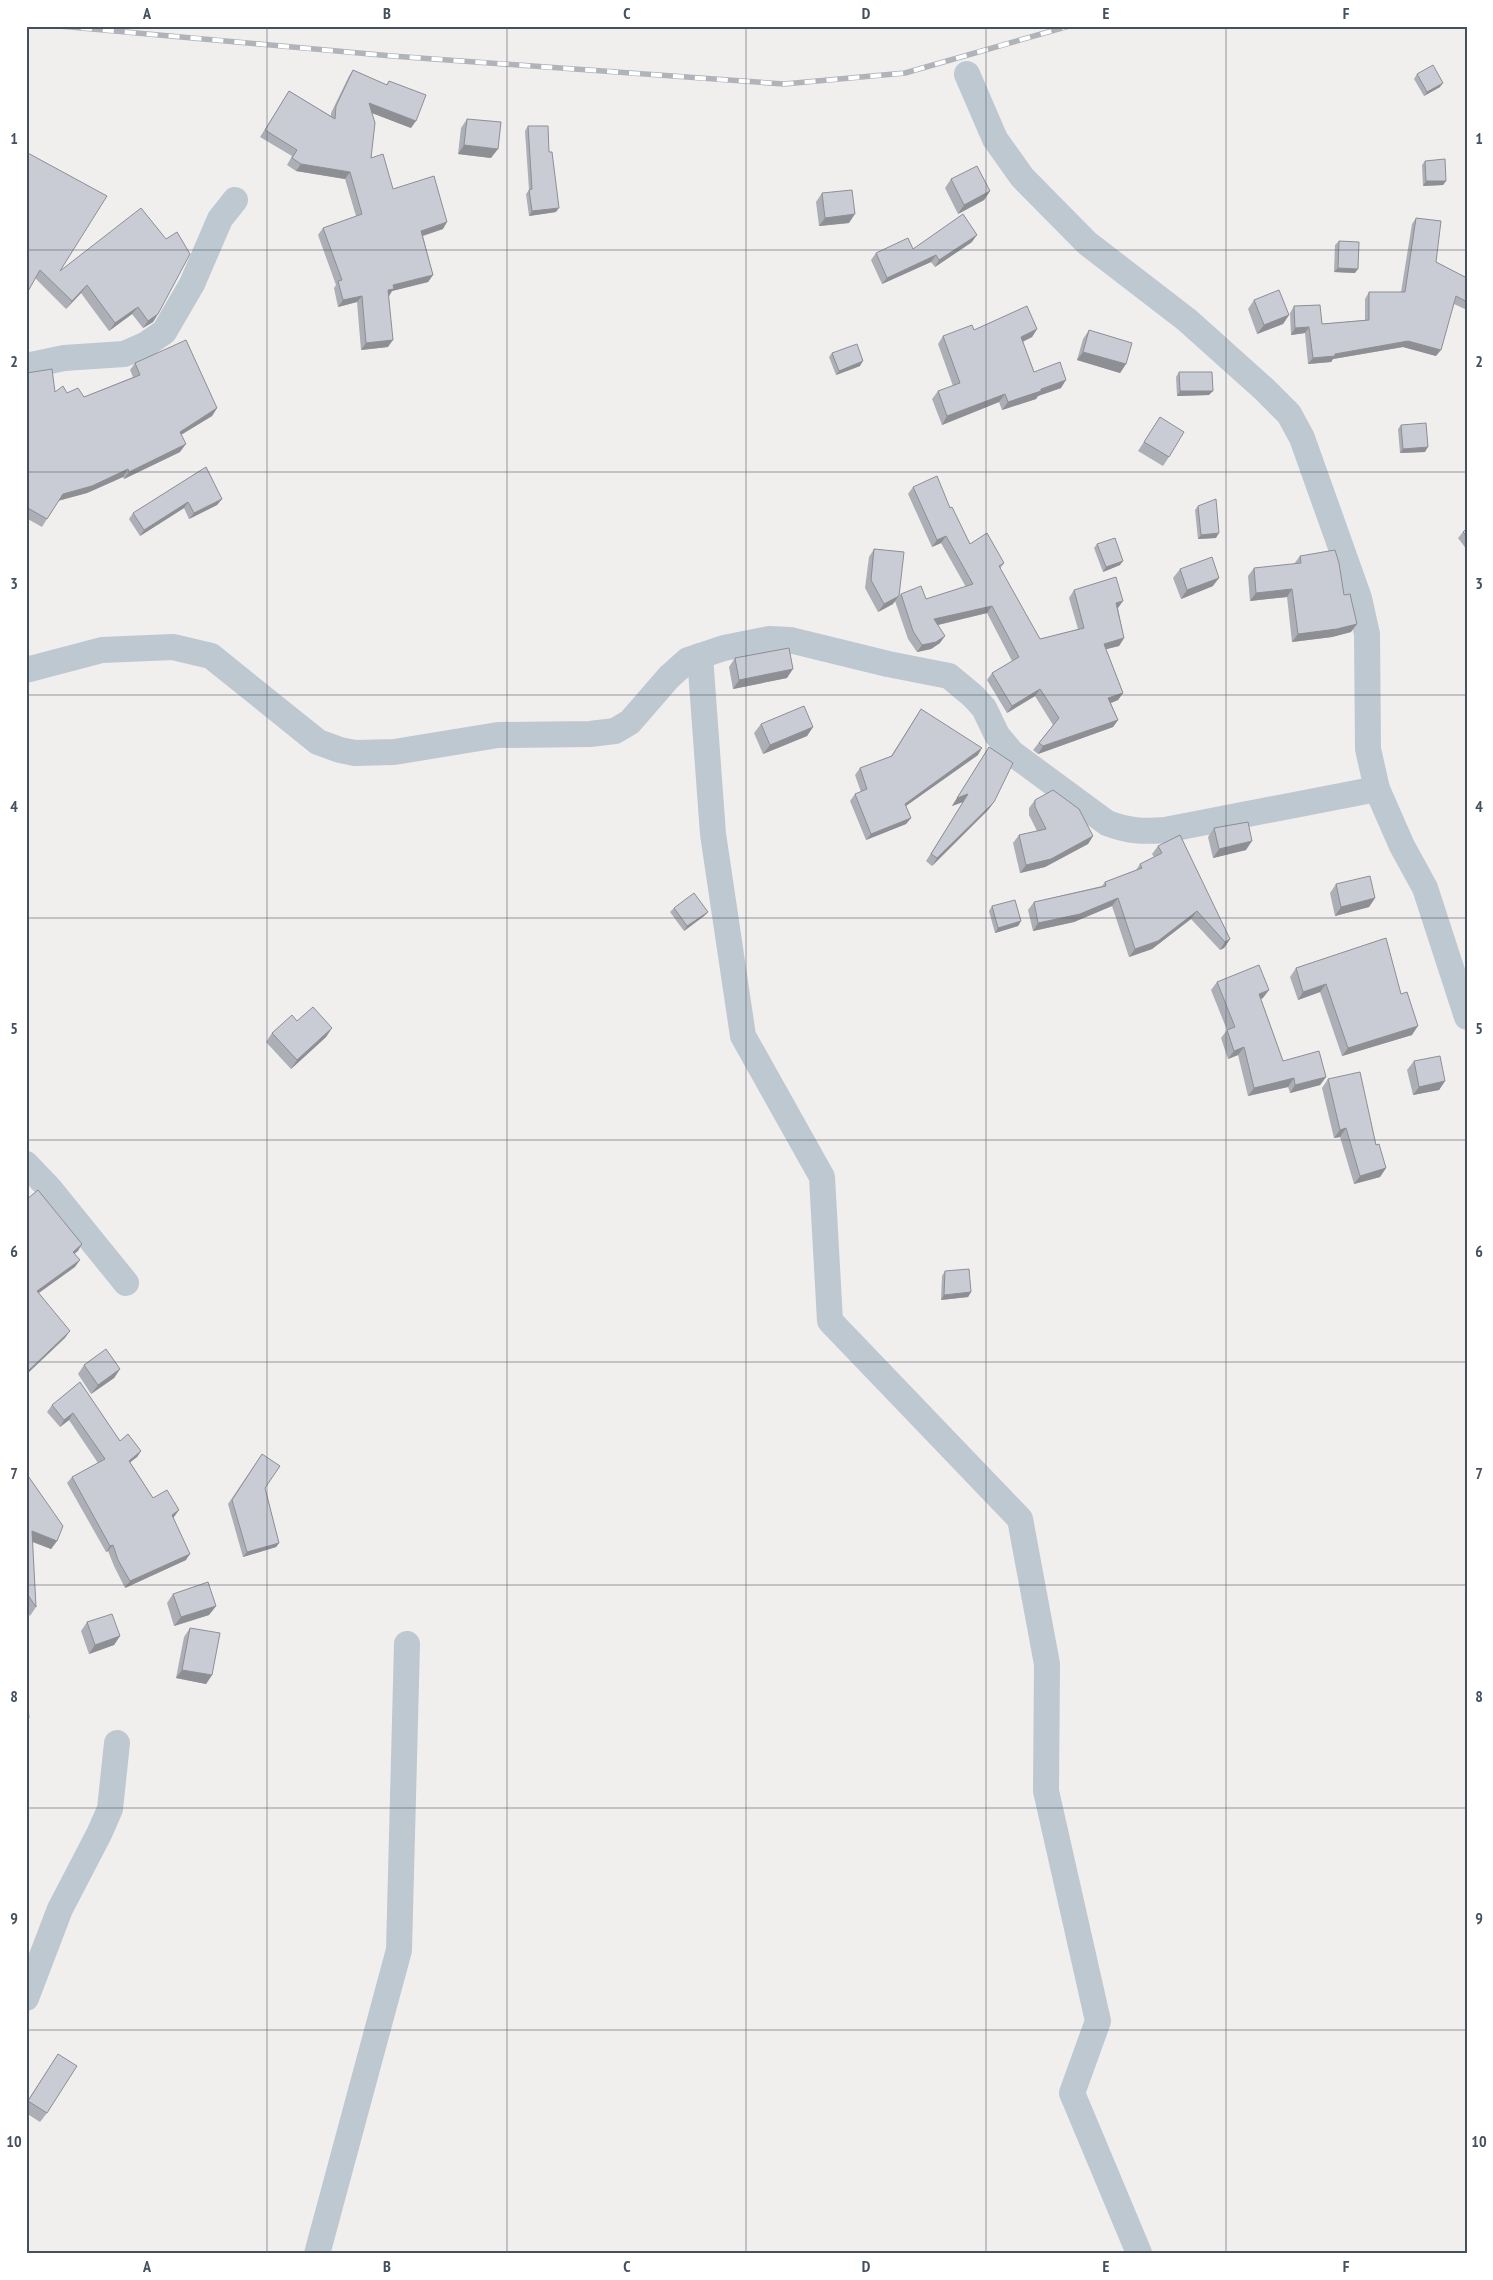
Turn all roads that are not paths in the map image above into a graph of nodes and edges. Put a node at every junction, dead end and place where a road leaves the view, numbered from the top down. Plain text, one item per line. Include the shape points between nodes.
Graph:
1 (968, 74) dead end
2 (235, 200) dead end
3 (26, 366) edge
4 (700, 656) junction
5 (26, 670) edge
6 (1377, 789) junction
7 (1467, 1017) edge
8 (26, 1164) edge
9 (126, 1283) dead end
10 (407, 1644) dead end
11 (116, 1743) dead end
12 (26, 1998) edge
13 (1139, 2253) edge
14 (317, 2254) edge

1 - 6 street via 995,139 1022,178 1087,244 1187,320 1289,414 1302,438 1359,598 1368,634 1368,749
2 - 3 street via 220,219 192,284 164,332 124,354 64,358
4 - 5 street via 677,668 630,722 615,731 498,735 394,752 340,750 318,742 211,656 173,647 102,650
4 - 6 street via 769,639 790,640 948,676 984,708 997,735 1012,753 1107,823 1125,830 1165,830
4 - 13 street via 713,834 743,1036 822,1177 830,1321 1020,1519 1047,1664 1046,1791 1098,2021 1072,2093
6 - 7 street via 1425,888
8 - 9 street
10 - 14 street via 399,1950
11 - 12 street via 110,1809 60,1909

